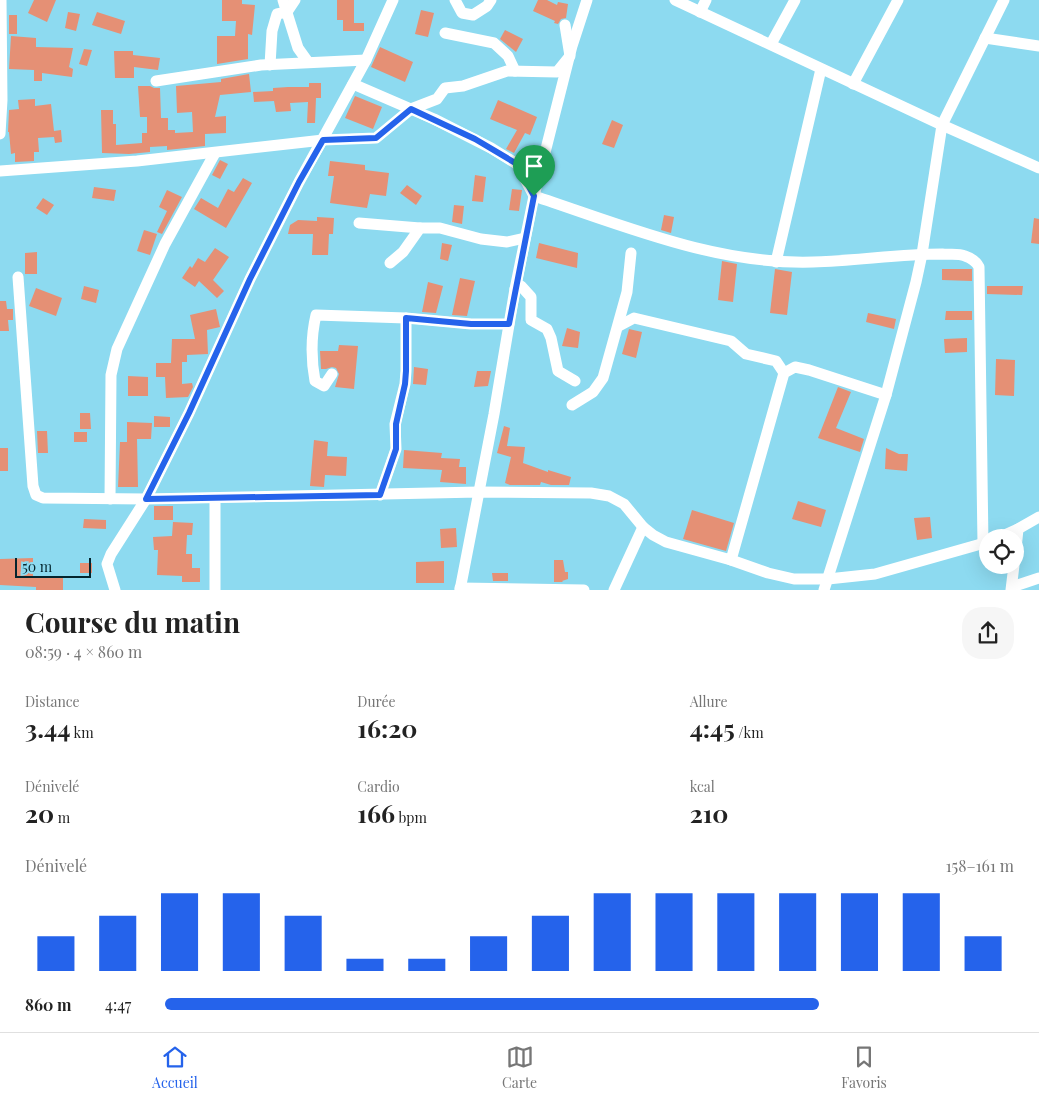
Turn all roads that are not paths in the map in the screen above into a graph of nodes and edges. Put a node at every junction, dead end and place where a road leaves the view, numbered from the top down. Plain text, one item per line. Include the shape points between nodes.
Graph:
1 (1, 0) edge
2 (283, 0) edge
3 (295, 0) edge
4 (393, 0) edge
5 (455, 0) edge
6 (491, 0) edge
7 (586, 0) edge
8 (676, 0) edge
9 (706, 0) edge
10 (795, 0) edge
11 (898, 0) edge
12 (1004, 0) edge
13 (287, 12) junction
14 (700, 12) junction
15 (565, 25) dead end
16 (445, 33) dead end
17 (985, 38) junction
18 (771, 44) junction
19 (1039, 46) edge
20 (570, 56) junction
21 (366, 60) junction
22 (308, 62) junction
23 (270, 65) junction
24 (821, 69) junction
25 (515, 71) junction
26 (156, 81) dead end
27 (353, 84) junction
28 (853, 84) junction
29 (411, 109) junction
30 (942, 125) junction
31 (0, 134) edge
32 (323, 140) junction
33 (215, 153) junction
34 (1039, 168) edge
35 (0, 171) edge
36 (534, 196) junction
37 (359, 223) dead end
38 (420, 228) junction
39 (525, 238) junction
40 (632, 252) dead end
41 (922, 254) junction
42 (776, 262) junction
43 (390, 263) dead end
44 (18, 277) dead end
45 (515, 289) junction
46 (406, 318) junction
47 (509, 324) junction
48 (619, 326) junction
49 (784, 373) junction
50 (332, 374) dead end
51 (575, 380) dead end
52 (886, 395) junction
53 (572, 405) dead end
54 (480, 492) junction
55 (380, 495) junction
56 (215, 498) junction
57 (110, 499) junction
58 (146, 499) junction
59 (1039, 517) edge
60 (643, 528) junction
61 (985, 529) edge
62 (1018, 529) edge
63 (979, 545) edge
64 (731, 560) junction
65 (1013, 574) edge
66 (1039, 578) edge
67 (826, 584) edge
68 (1012, 588) edge
69 (460, 589) edge
70 (115, 590) edge
71 (214, 590) edge
72 (584, 590) edge
73 (614, 590) edge

1 - 31 street
2 - 13 street
3 - 13 street
4 - 21 street
5 - 6 street via 462,12 473,15
7 - 20 street
8 - 14 street
9 - 14 street
10 - 18 street
11 - 28 street
12 - 17 street
13 - 22 street via 298,48
13 - 23 street via 277,14 272,31
14 - 18 street
15 - 20 street
16 - 25 street via 494,43 508,56
17 - 19 street
17 - 30 street
18 - 24 street
20 - 25 street via 557,72
20 - 36 street
21 - 22 street
21 - 27 street
22 - 23 street
23 - 26 street
24 - 28 street
24 - 42 street
25 - 29 street via 445,88 437,99
27 - 29 street
27 - 32 street
28 - 30 street
29 - 32 street via 376,138
29 - 36 street via 475,139 517,164
30 - 34 street
30 - 41 street
32 - 33 street
32 - 58 street via 250,279
33 - 35 street
33 - 57 street via 165,244 116,349 111,375
36 - 39 street
36 - 42 street via 682,245
37 - 38 street
38 - 39 street via 440,228 507,242
38 - 43 street
39 - 45 street
40 - 48 street
41 - 42 street
41 - 52 street
41 - 61 street via 963,255 979,267
44 - 57 street via 36,494 43,498
45 - 47 street
45 - 51 street via 521,286 530,297 531,320 547,329 558,371
46 - 47 street
46 - 50 street via 316,315 312,330 314,380 324,386
46 - 55 street via 405,377 396,424 396,449
47 - 54 street
48 - 49 street via 634,318 731,341 746,354 776,361
48 - 53 street via 604,378 593,392
49 - 52 street via 795,367 809,370
49 - 64 street
52 - 67 street
54 - 55 street
54 - 60 street via 609,496 624,504
54 - 69 street
55 - 56 street
56 - 58 street
56 - 71 street
57 - 58 street
58 - 70 street via 107,564
59 - 62 street
60 - 64 street via 666,542
60 - 73 street
63 - 67 street via 875,574
64 - 67 street via 768,573
65 - 68 street
66 - 68 street
69 - 72 street

